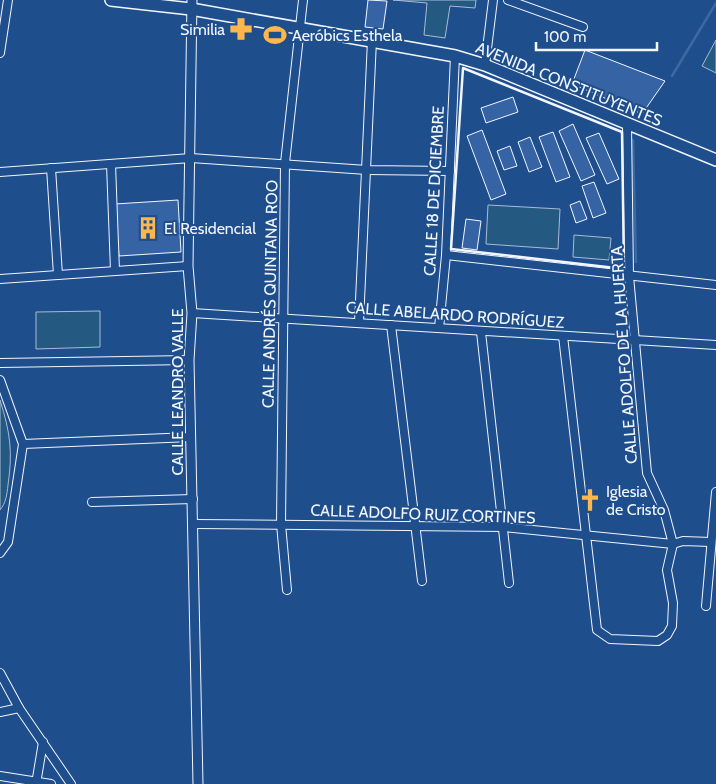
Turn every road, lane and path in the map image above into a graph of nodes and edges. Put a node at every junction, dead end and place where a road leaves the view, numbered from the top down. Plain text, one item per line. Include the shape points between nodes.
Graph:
1 (8, 0) edge
2 (111, 0) edge
3 (303, 0) edge
4 (493, 0) edge
5 (508, 0) edge
6 (191, 4) edge
7 (583, 27) dead end
8 (301, 29) junction
9 (372, 40) junction
10 (0, 53) edge
11 (455, 56) junction
12 (485, 64) junction
13 (627, 125) junction
14 (191, 158) junction
15 (716, 160) edge
16 (111, 164) junction
17 (285, 164) junction
18 (51, 168) junction
19 (367, 170) junction
20 (450, 171) junction
21 (0, 172) edge
22 (446, 255) junction
23 (188, 266) junction
24 (115, 271) junction
25 (58, 275) junction
26 (630, 276) junction
27 (0, 279) edge
28 (716, 285) edge
29 (192, 313) junction
30 (283, 318) junction
31 (359, 322) junction
32 (391, 325) junction
33 (438, 328) junction
34 (481, 332) junction
35 (563, 336) junction
36 (636, 340) junction
37 (716, 345) edge
38 (190, 360) junction
39 (0, 363) edge
40 (0, 380) edge
41 (191, 437) junction
42 (23, 444) junction
43 (716, 492) edge
44 (193, 499) junction
45 (92, 502) dead end
46 (194, 524) junction
47 (280, 524) junction
48 (416, 525) junction
49 (504, 527) junction
50 (586, 537) junction
51 (711, 542) junction
52 (673, 544) junction
53 (0, 553) edge
54 (713, 556) edge
55 (422, 581) dead end
56 (510, 583) dead end
57 (287, 590) dead end
58 (706, 606) dead end
59 (0, 673) edge
60 (19, 708) junction
61 (0, 712) edge
62 (43, 742) junction
63 (0, 776) edge
64 (36, 783) edge
65 (51, 784) edge
66 (71, 784) edge
67 (198, 784) edge

1 - 10 street
2 - 6 main road, AVENIDA CONSTITUYENTES
3 - 8 street, CALLE ANDRÉS QUINTANA ROO
4 - 12 street
5 - 7 street
6 - 8 main road, AVENIDA CONSTITUYENTES
6 - 14 street, CALLE LEANDRO VALLE
8 - 9 main road, AVENIDA CONSTITUYENTES
8 - 17 street, CALLE ANDRÉS QUINTANA ROO
9 - 11 main road, AVENIDA CONSTITUYENTES
9 - 19 street
11 - 12 main road, AVENIDA CONSTITUYENTES
11 - 20 street, CALLE 18 DE DICIEMBRE
12 - 13 main road, AVENIDA CONSTITUYENTES
13 - 15 main road, AVENIDA CONSTITUYENTES
13 - 26 street, CALLE ADOLFO DE LA HUERTA
14 - 16 street
14 - 17 street
14 - 23 street, CALLE LEANDRO VALLE
16 - 18 street
16 - 24 street
17 - 19 street
17 - 30 street, CALLE ANDRÉS QUINTANA ROO
18 - 21 street
18 - 25 street
19 - 20 street
19 - 31 street
20 - 22 street, CALLE 18 DE DICIEMBRE
22 - 26 street
22 - 33 street, CALLE 18 DE DICIEMBRE
23 - 24 street
23 - 29 street, CALLE LEANDRO VALLE
24 - 25 street
25 - 27 street
26 - 28 street
26 - 36 street, CALLE ADOLFO DE LA HUERTA
29 - 30 street, CALLE ABELARDO RODRÍGUEZ
29 - 38 street, CALLE LEANDRO VALLE
30 - 31 street, CALLE ABELARDO RODRÍGUEZ
30 - 47 street, CALLE ANDRÉS QUINTANA ROO
31 - 32 street, CALLE ABELARDO RODRÍGUEZ
32 - 33 street, CALLE ABELARDO RODRÍGUEZ
32 - 48 street
33 - 34 street, CALLE ABELARDO RODRÍGUEZ
34 - 35 street, CALLE ABELARDO RODRÍGUEZ
34 - 49 street
35 - 36 street, CALLE ABELARDO RODRÍGUEZ
35 - 50 street
36 - 37 street, CALLE ABELARDO RODRÍGUEZ
36 - 52 street, CALLE ADOLFO DE LA HUERTA via 647,473 664,510
38 - 39 street
38 - 41 street, CALLE LEANDRO VALLE
40 - 42 street
41 - 42 street
41 - 44 street, CALLE LEANDRO VALLE
42 - 53 street via 8,542
43 - 51 street
44 - 45 street
44 - 46 street, CALLE LEANDRO VALLE
46 - 47 street, CALLE ADOLFO RUIZ CORTINES
46 - 67 street, CALLE LEANDRO VALLE
47 - 48 street, CALLE ADOLFO RUIZ CORTINES
47 - 57 street, CALLE ANDRÉS QUINTANA ROO
48 - 49 street, CALLE ADOLFO RUIZ CORTINES
48 - 55 street
49 - 50 street, CALLE ADOLFO RUIZ CORTINES
49 - 56 street
50 - 52 street, CALLE ADOLFO RUIZ CORTINES
50 - 52 street, CALLE ADOLFO DE LA HUERTA via 598,630 610,639 658,641 667,636 672,626 673,603 667,570
51 - 52 street, CALLE ADOLFO RUIZ CORTINES
51 - 54 street
54 - 58 street
59 - 60 street
60 - 61 street
60 - 62 street
62 - 64 street
62 - 66 street
63 - 64 street
64 - 65 street

